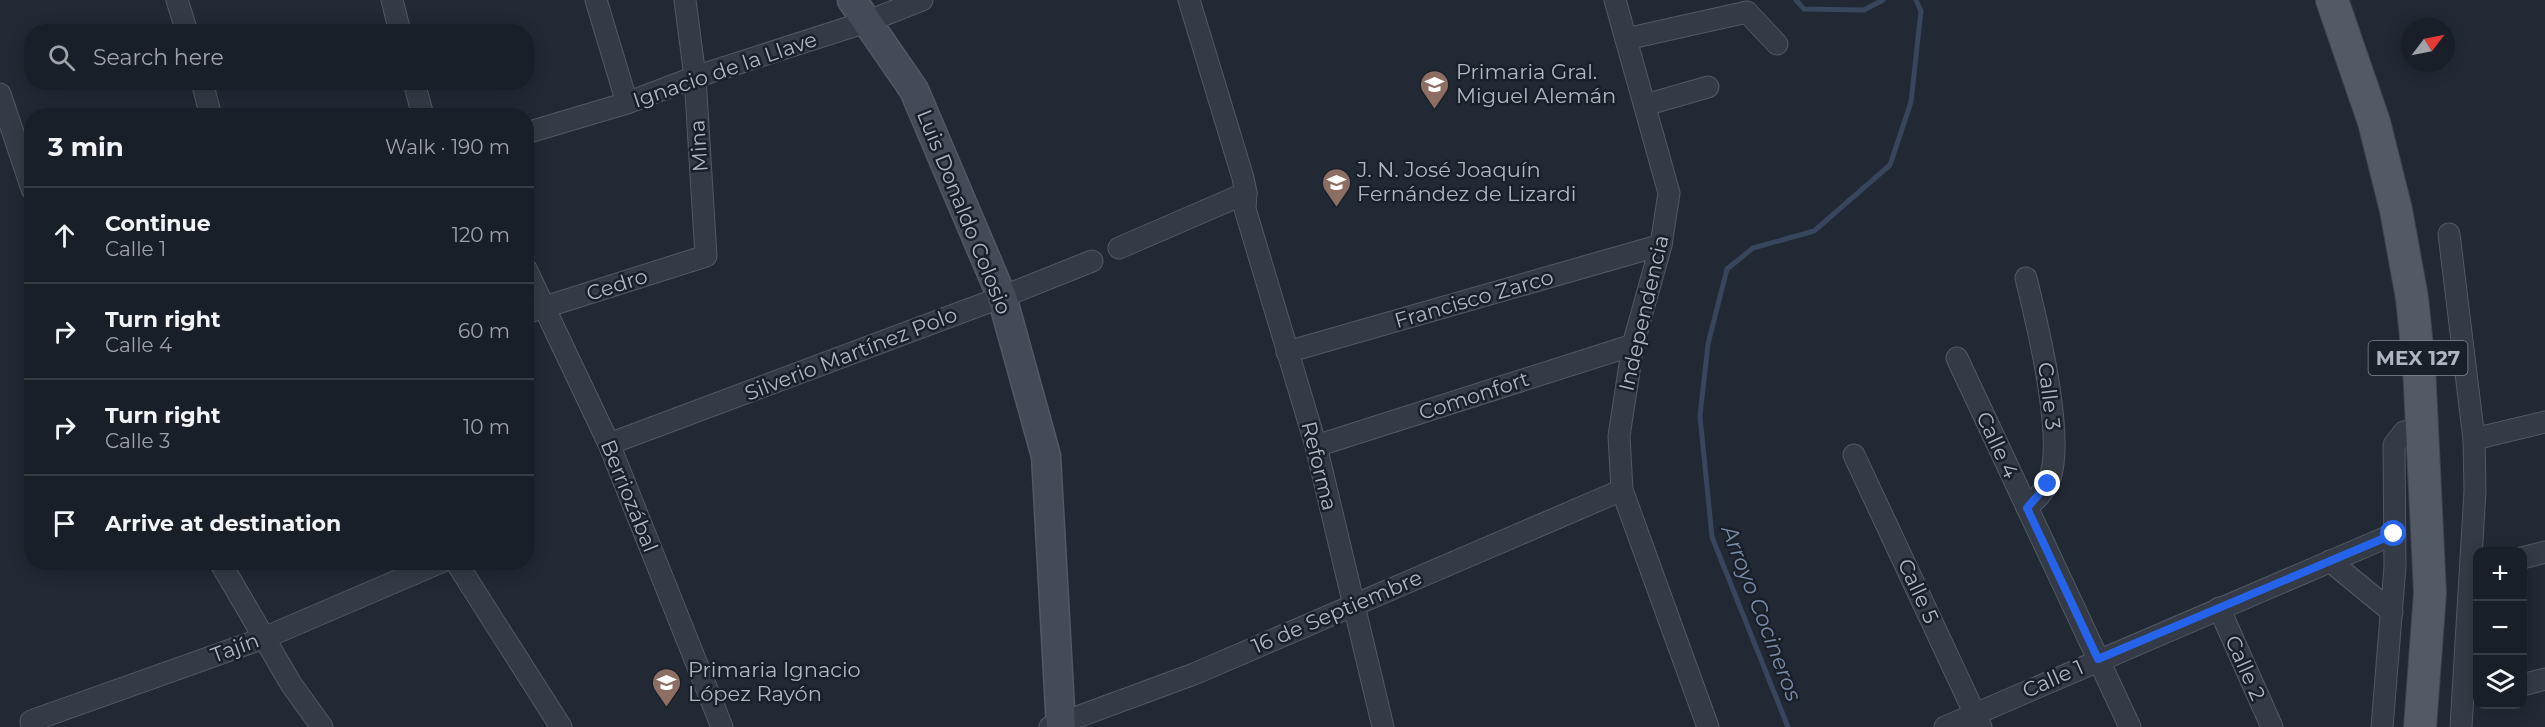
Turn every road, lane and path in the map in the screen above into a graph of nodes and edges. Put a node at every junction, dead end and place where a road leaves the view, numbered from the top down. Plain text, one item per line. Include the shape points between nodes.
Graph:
1 (177, 0) edge
2 (392, 0) edge
3 (596, 0) edge
4 (685, 0) edge
5 (922, 0) edge
6 (1175, 0) edge
7 (1190, 0) edge
8 (1615, 0) edge
9 (2332, 0) edge
10 (859, 11) edge
11 (184, 24) edge
12 (398, 24) edge
13 (1626, 39) junction
14 (1777, 44) dead end
15 (695, 77) junction
16 (1708, 87) dead end
17 (204, 90) edge
18 (416, 90) edge
19 (0, 93) edge
20 (627, 103) junction
21 (1645, 105) junction
22 (209, 108) edge
23 (421, 108) edge
24 (534, 131) edge
25 (24, 165) edge
26 (1242, 199) junction
27 (2449, 234) dead end
28 (1661, 245) junction
29 (1119, 249) dead end
30 (706, 256) joint
31 (1092, 261) dead end
32 (2026, 278) dead end
33 (1002, 297) junction
34 (535, 310) edge
35 (1633, 345) junction
36 (1287, 352) junction
37 (1957, 358) dead end
38 (2464, 360) junction
39 (2419, 366) junction
40 (2545, 422) edge
41 (2422, 428) junction
42 (2474, 439) junction
43 (609, 444) junction
44 (1316, 446) junction
45 (1854, 455) dead end
46 (1622, 490) junction
47 (2027, 508) junction
48 (2394, 534) junction
49 (2474, 547) edge
50 (2545, 552) edge
51 (2527, 557) edge
52 (2330, 561) junction
53 (225, 570) edge
54 (422, 570) edge
55 (461, 570) edge
56 (2473, 570) edge
57 (1353, 604) junction
58 (2219, 608) junction
59 (2392, 612) junction
60 (264, 638) junction
61 (2098, 659) junction
62 (2545, 679) edge
63 (2527, 684) edge
64 (2470, 698) edge
65 (1978, 720) edge
66 (1057, 726) edge
67 (32, 727) edge
68 (322, 727) edge
69 (561, 727) edge
70 (722, 727) edge
71 (1383, 727) edge
72 (1708, 727) edge
73 (1945, 727) edge
74 (2130, 727) edge
75 (2272, 727) edge
76 (2382, 727) edge
77 (2420, 727) edge
78 (2461, 727) edge

1 - 11 street
2 - 12 street
3 - 20 street
4 - 15 street, Mina
5 - 10 street, Ignacio de la Llave
6 - 26 street, Reforma
7 - 26 street, Reforma
8 - 13 street, Independencia
9 - 39 main road, MEX 127 via 2386,166 2405,254
10 - 15 street, Ignacio de la Llave
10 - 33 main road, Luis Donaldo Colosio via 914,90
13 - 14 street via 1747,12
13 - 21 street, Independencia
15 - 20 street, Ignacio de la Llave
15 - 30 street, Mina
16 - 21 street
17 - 22 street
18 - 23 street
19 - 25 street
20 - 24 street, Ignacio de la Llave
21 - 28 street, Independencia via 1669,193
26 - 29 street
26 - 36 street, Reforma
27 - 38 street
28 - 35 street, Independencia
28 - 36 street, Francisco Zarco
30 - 34 street, Cedro
31 - 33 street, Silverio Martínez Polo
32 - 47 street, Calle 3 via 2043,350 2056,454 2048,484
33 - 43 street, Silverio Martínez Polo
33 - 66 main road, Luis Donaldo Colosio via 1046,456
34 - 43 street, Berriozábal
35 - 44 street, Comonfort
35 - 46 street, Independencia via 1619,436
36 - 44 street, Reforma
37 - 47 street, Calle 4
38 - 39 street
38 - 42 street
39 - 41 main road, MEX 127
40 - 42 street
41 - 48 street via 2404,432 2394,445
41 - 77 main road, MEX 127 via 2430,593
42 - 49 street
43 - 70 street, Berriozábal
44 - 57 street, Reforma
45 - 65 street, Calle 5
46 - 57 street, 16 de Septiembre
46 - 72 street, Independencia
47 - 61 street, Calle 4
48 - 52 street, Calle 1
48 - 59 street
50 - 51 street
52 - 58 street, Calle 1
52 - 59 street
53 - 60 street
54 - 60 street, Tajín
55 - 69 street
56 - 64 street
57 - 66 street, 16 de Septiembre via 1194,674
57 - 71 street, Reforma
58 - 61 street, Calle 1
58 - 75 street, Calle 2
59 - 76 street
60 - 67 street, Tajín via 31,721
60 - 68 street
61 - 65 street, Calle 1
61 - 74 street, Calle 4
62 - 63 street
64 - 78 street
65 - 73 street, Calle 1

